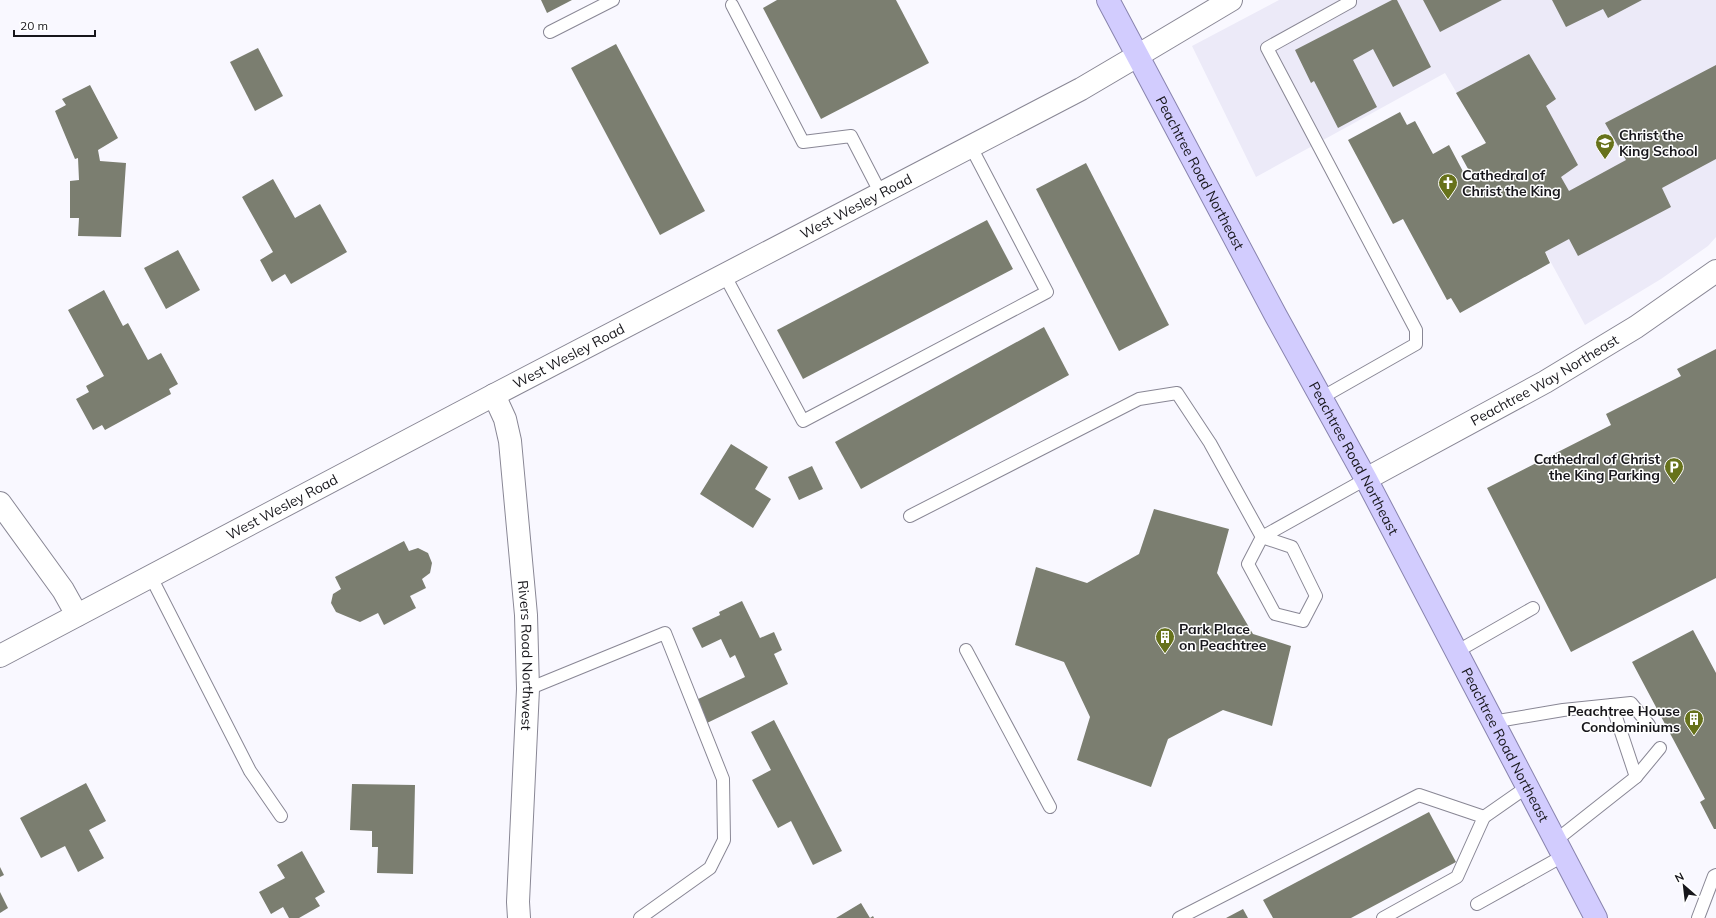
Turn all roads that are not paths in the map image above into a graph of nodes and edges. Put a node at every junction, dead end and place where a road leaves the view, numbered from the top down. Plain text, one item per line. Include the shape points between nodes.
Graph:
1 (612, 0) edge
2 (1108, 0) edge
3 (1231, 0) edge
4 (1350, 0) edge
5 (732, 5) dead end
6 (550, 32) dead end
7 (1137, 56) junction
8 (971, 147) junction
9 (881, 194) junction
10 (1716, 271) edge
11 (725, 276) junction
12 (494, 395) junction
13 (1321, 398) junction
14 (1366, 479) junction
15 (0, 503) edge
16 (910, 516) dead end
17 (1262, 537) junction
18 (151, 577) junction
19 (1533, 608) dead end
20 (77, 615) junction
21 (966, 650) dead end
22 (1456, 652) junction
23 (0, 656) edge
24 (528, 689) junction
25 (1612, 705) junction
26 (1492, 722) junction
27 (1649, 725) dead end
28 (1660, 748) dead end
29 (1636, 777) junction
30 (1527, 787) junction
31 (1050, 807) dead end
32 (281, 816) dead end
33 (1484, 817) junction
34 (1559, 848) junction
35 (1716, 875) edge
36 (1477, 904) dead end
37 (519, 918) edge
38 (640, 918) edge
39 (1179, 918) edge
40 (1383, 918) edge
41 (1596, 918) edge
42 (1698, 918) edge

1 - 6 lane
2 - 7 highway, Peachtree Road Northeast
3 - 7 street, West Wesley Road
4 - 13 lane via 1267,48 1416,330 1416,344
5 - 9 lane via 803,142 851,136
7 - 8 street, West Wesley Road via 1081,89
7 - 13 highway, Peachtree Road Northeast
8 - 9 street, West Wesley Road
8 - 11 lane via 1047,292 803,421
9 - 11 street, West Wesley Road
10 - 14 street, Peachtree Way Northeast via 1636,327 1545,382
11 - 12 street, West Wesley Road
12 - 18 street, West Wesley Road
12 - 24 street, Rivers Road Northwest via 505,419 510,441 526,615
13 - 14 highway, Peachtree Road Northeast
14 - 17 lane
14 - 22 highway, Peachtree Road Northeast
15 - 20 street via 63,590
16 - 17 lane via 1139,399 1177,393 1210,443
17 - 17 lane via 1248,564 1275,614 1303,621 1316,596 1292,547
18 - 20 street, West Wesley Road
18 - 32 lane via 250,771
19 - 22 lane
20 - 23 street, West Wesley Road
21 - 31 lane
22 - 26 highway, Peachtree Road Northeast
24 - 37 street, Rivers Road Northwest
24 - 38 lane via 665,634 723,779 724,840 710,868
25 - 26 lane
25 - 27 lane via 1630,703
25 - 29 lane
26 - 30 highway, Peachtree Road Northeast
28 - 29 lane
29 - 34 lane
30 - 33 lane
30 - 34 highway, Peachtree Road Northeast
33 - 39 lane via 1419,795
33 - 40 lane via 1457,877
34 - 36 lane
34 - 41 highway, Peachtree Road Northeast
35 - 42 lane

